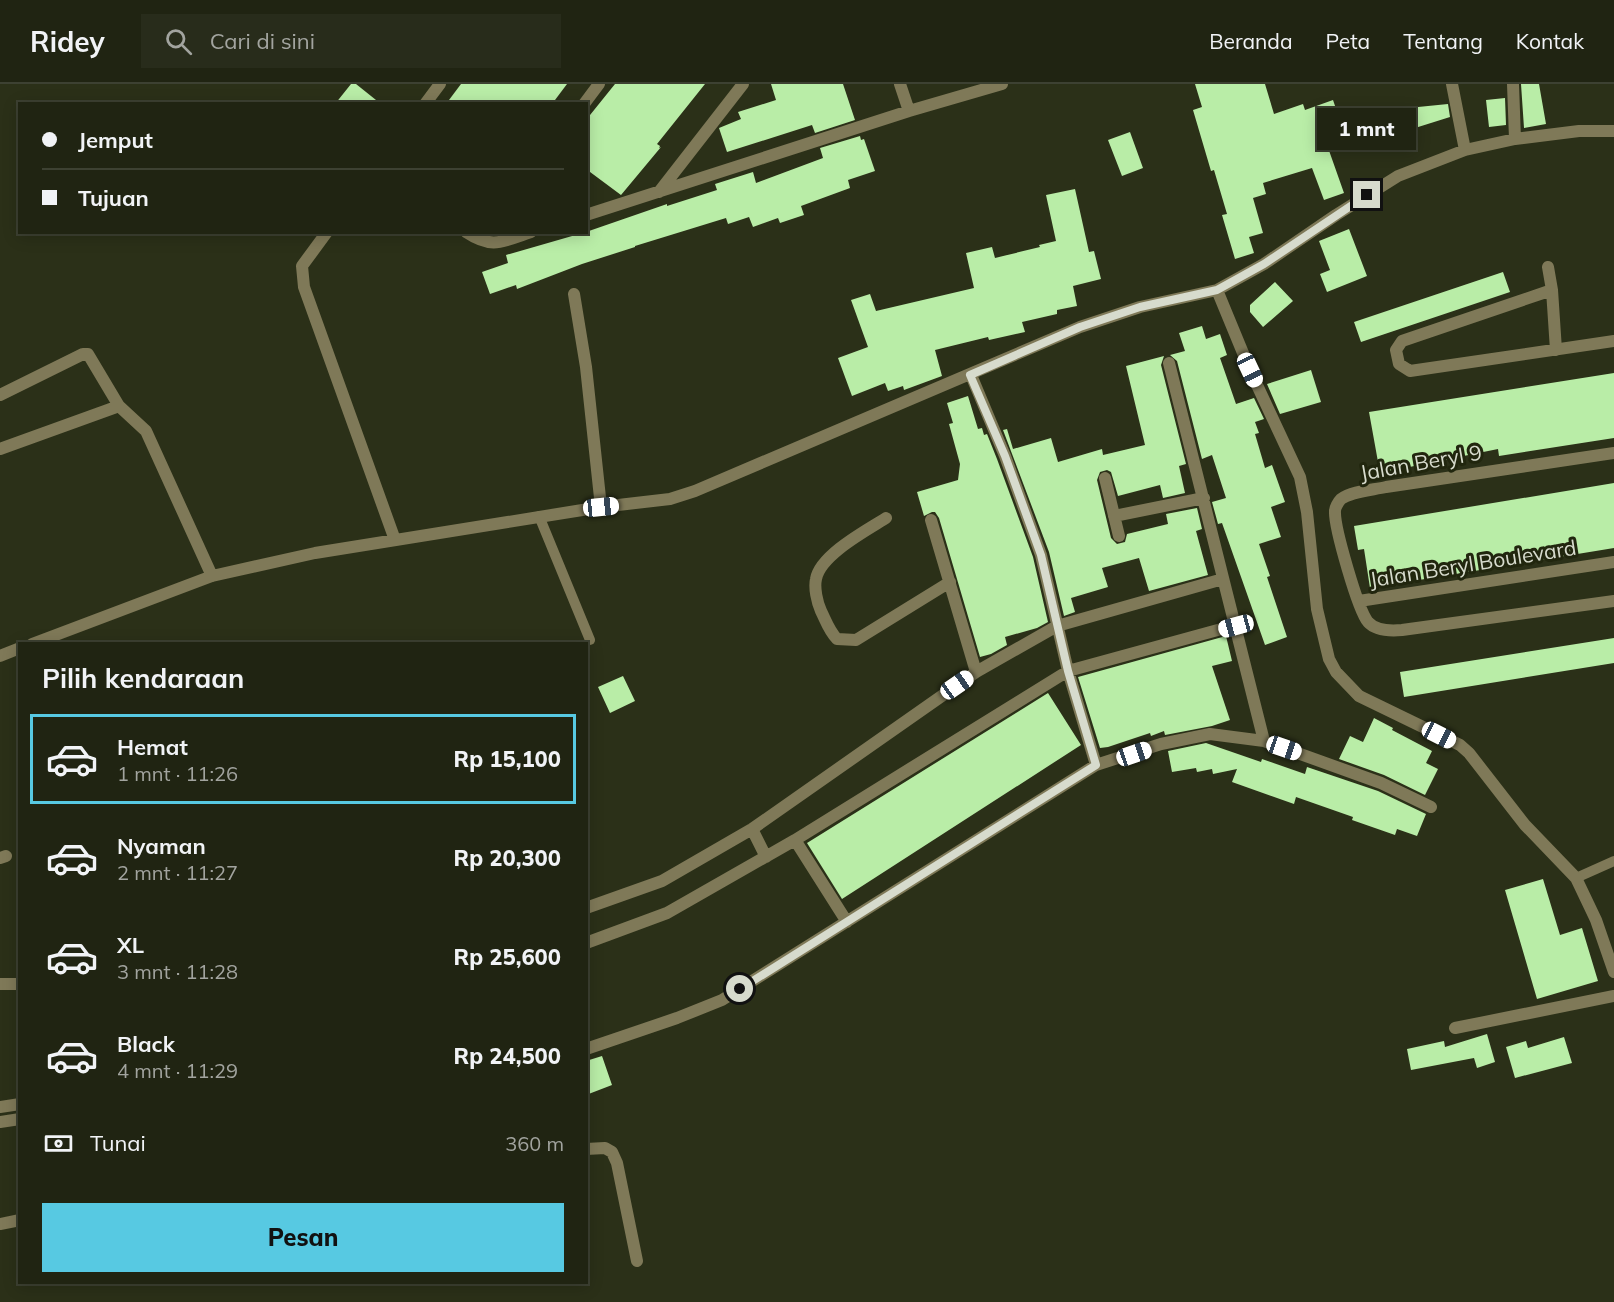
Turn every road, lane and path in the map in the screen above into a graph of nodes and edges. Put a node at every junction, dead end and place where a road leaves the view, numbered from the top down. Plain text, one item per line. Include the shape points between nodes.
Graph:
1 (440, 84) edge
2 (599, 84) edge
3 (743, 84) edge
4 (900, 84) edge
5 (1002, 84) edge
6 (1452, 84) edge
7 (1513, 84) edge
8 (426, 102) edge
9 (586, 102) edge
10 (909, 111) junction
11 (1614, 131) edge
12 (1515, 139) junction
13 (1465, 150) junction
14 (659, 192) junction
15 (588, 214) edge
16 (326, 234) edge
17 (525, 234) edge
18 (481, 236) edge
19 (1548, 267) dead end
20 (1217, 290) junction
21 (1552, 291) junction
22 (574, 294) dead end
23 (1614, 341) edge
24 (1556, 350) junction
25 (1169, 363) dead end
26 (970, 375) junction
27 (0, 395) edge
28 (119, 406) junction
29 (0, 449) edge
30 (1614, 453) edge
31 (1105, 478) dead end
32 (1204, 498) junction
33 (601, 507) junction
34 (539, 516) junction
35 (1114, 516) junction
36 (886, 518) dead end
37 (932, 520) dead end
38 (1119, 536) dead end
39 (395, 540) junction
40 (1614, 562) edge
41 (212, 576) junction
42 (1224, 579) junction
43 (950, 582) junction
44 (1359, 601) junction
45 (1614, 601) edge
46 (1057, 626) junction
47 (1236, 626) junction
48 (590, 640) dead end
49 (37, 642) edge
50 (18, 649) edge
51 (0, 656) edge
52 (1068, 671) junction
53 (975, 672) junction
54 (1264, 741) junction
55 (1096, 765) junction
56 (1431, 807) dead end
57 (752, 829) junction
58 (795, 840) junction
59 (766, 857) junction
60 (1614, 861) edge
61 (1576, 878) junction
62 (588, 907) edge
63 (847, 922) junction
64 (588, 942) edge
65 (1614, 972) edge
66 (0, 984) edge
67 (18, 984) edge
68 (1614, 996) edge
69 (1455, 1028) dead end
70 (588, 1048) edge
71 (18, 1104) edge
72 (0, 1107) edge
73 (18, 1119) edge
74 (0, 1122) edge
75 (588, 1149) edge
76 (18, 1220) edge
77 (0, 1224) edge
78 (637, 1262) dead end

1 - 8 street
2 - 9 street
3 - 14 street
4 - 10 street
5 - 10 street
6 - 13 street
7 - 12 street
10 - 14 street
11 - 12 street
12 - 13 street
13 - 20 street via 1398,176 1264,264
14 - 15 street
16 - 39 street via 302,266 304,287
17 - 18 street via 496,243
19 - 21 street
20 - 26 street via 1140,307 1080,327
20 - 61 street via 1300,477 1317,609 1336,672 1359,696 1460,745 1525,825
21 - 24 street
21 - 24 street via 1402,341 1396,356 1399,364 1410,371
22 - 33 street
23 - 24 street
25 - 32 street
26 - 33 street via 695,491 670,499
26 - 46 street via 1028,515
27 - 28 street via 88,354
28 - 29 street
28 - 41 street via 146,431
30 - 44 street, Jalan Beryl 9 via 1386,487 1340,500 1335,509 1336,520
31 - 35 street
32 - 35 street
32 - 42 street
33 - 34 street
34 - 39 street
34 - 48 lane
35 - 38 street
36 - 43 street via 831,555 815,579 818,603 837,639 856,640
37 - 43 street
39 - 41 street
40 - 44 street, Jalan Beryl Boulevard
41 - 49 street
42 - 46 street
42 - 47 street
43 - 53 street
44 - 45 street, Jalan Beryl Boulevard via 1367,621 1389,631
46 - 52 street
46 - 53 street
47 - 52 street
47 - 54 street
50 - 51 street
52 - 55 street
52 - 58 street
53 - 57 street
54 - 55 street via 1210,734 1161,744
54 - 56 street via 1381,783
55 - 63 street
57 - 59 street
57 - 62 street via 662,881
58 - 59 street
58 - 63 street
59 - 64 street via 667,914
60 - 61 lane
61 - 65 street
63 - 70 street via 722,1000
66 - 67 street
68 - 69 street
71 - 72 street
73 - 74 street
75 - 78 street via 605,1148 618,1163
76 - 77 street

